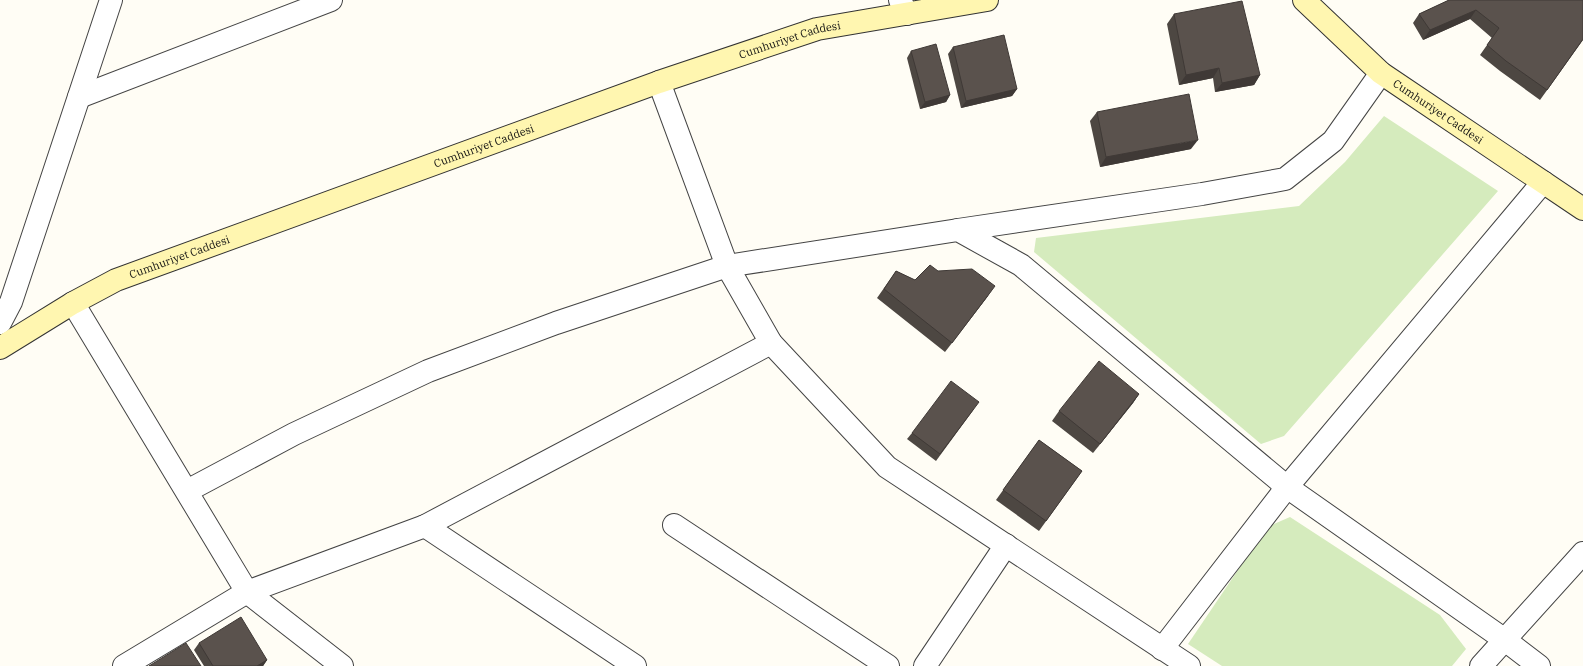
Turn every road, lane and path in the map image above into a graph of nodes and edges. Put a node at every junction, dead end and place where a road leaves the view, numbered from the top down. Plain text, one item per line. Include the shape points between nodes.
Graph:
1 (111, 0) edge
2 (331, 0) edge
3 (987, 0) edge
4 (1304, 0) edge
5 (904, 7) edge
6 (1381, 72) junction
7 (659, 82) junction
8 (79, 97) junction
9 (1543, 182) junction
10 (1583, 209) edge
11 (958, 230) junction
12 (727, 266) junction
13 (73, 303) junction
14 (0, 323) edge
15 (771, 343) junction
16 (0, 348) edge
17 (1287, 487) junction
18 (187, 491) junction
19 (674, 525) dead end
20 (425, 526) junction
21 (1006, 545) junction
22 (1583, 553) edge
23 (248, 592) junction
24 (1505, 640) junction
25 (1162, 648) junction
26 (124, 666) edge
27 (342, 666) edge
28 (635, 666) edge
29 (888, 666) edge
30 (925, 666) edge
31 (1189, 666) edge
32 (1481, 666) edge
33 (1539, 666) edge

1 - 8 street
2 - 8 street
3 - 5 street, Cumhuriyet Caddesi
4 - 6 street, Cumhuriyet Caddesi
5 - 7 street, Cumhuriyet Caddesi via 817,29
6 - 9 street, Cumhuriyet Caddesi
6 - 11 street via 1333,141 1285,178 1202,194
7 - 12 street
7 - 13 street, Cumhuriyet Caddesi via 116,280
8 - 14 street via 10,302
9 - 10 street, Cumhuriyet Caddesi
9 - 17 street
11 - 12 street
11 - 17 street via 1021,265
12 - 15 street
12 - 18 street via 556,323 428,372 294,434
13 - 16 street, Cumhuriyet Caddesi
13 - 18 street
15 - 20 street
15 - 21 street via 887,467
17 - 24 street
17 - 25 street
18 - 23 street
19 - 29 street
20 - 23 street
20 - 28 street
21 - 25 street
21 - 30 street
22 - 24 street
23 - 26 street
23 - 27 street
24 - 32 street
24 - 33 street
25 - 31 street

